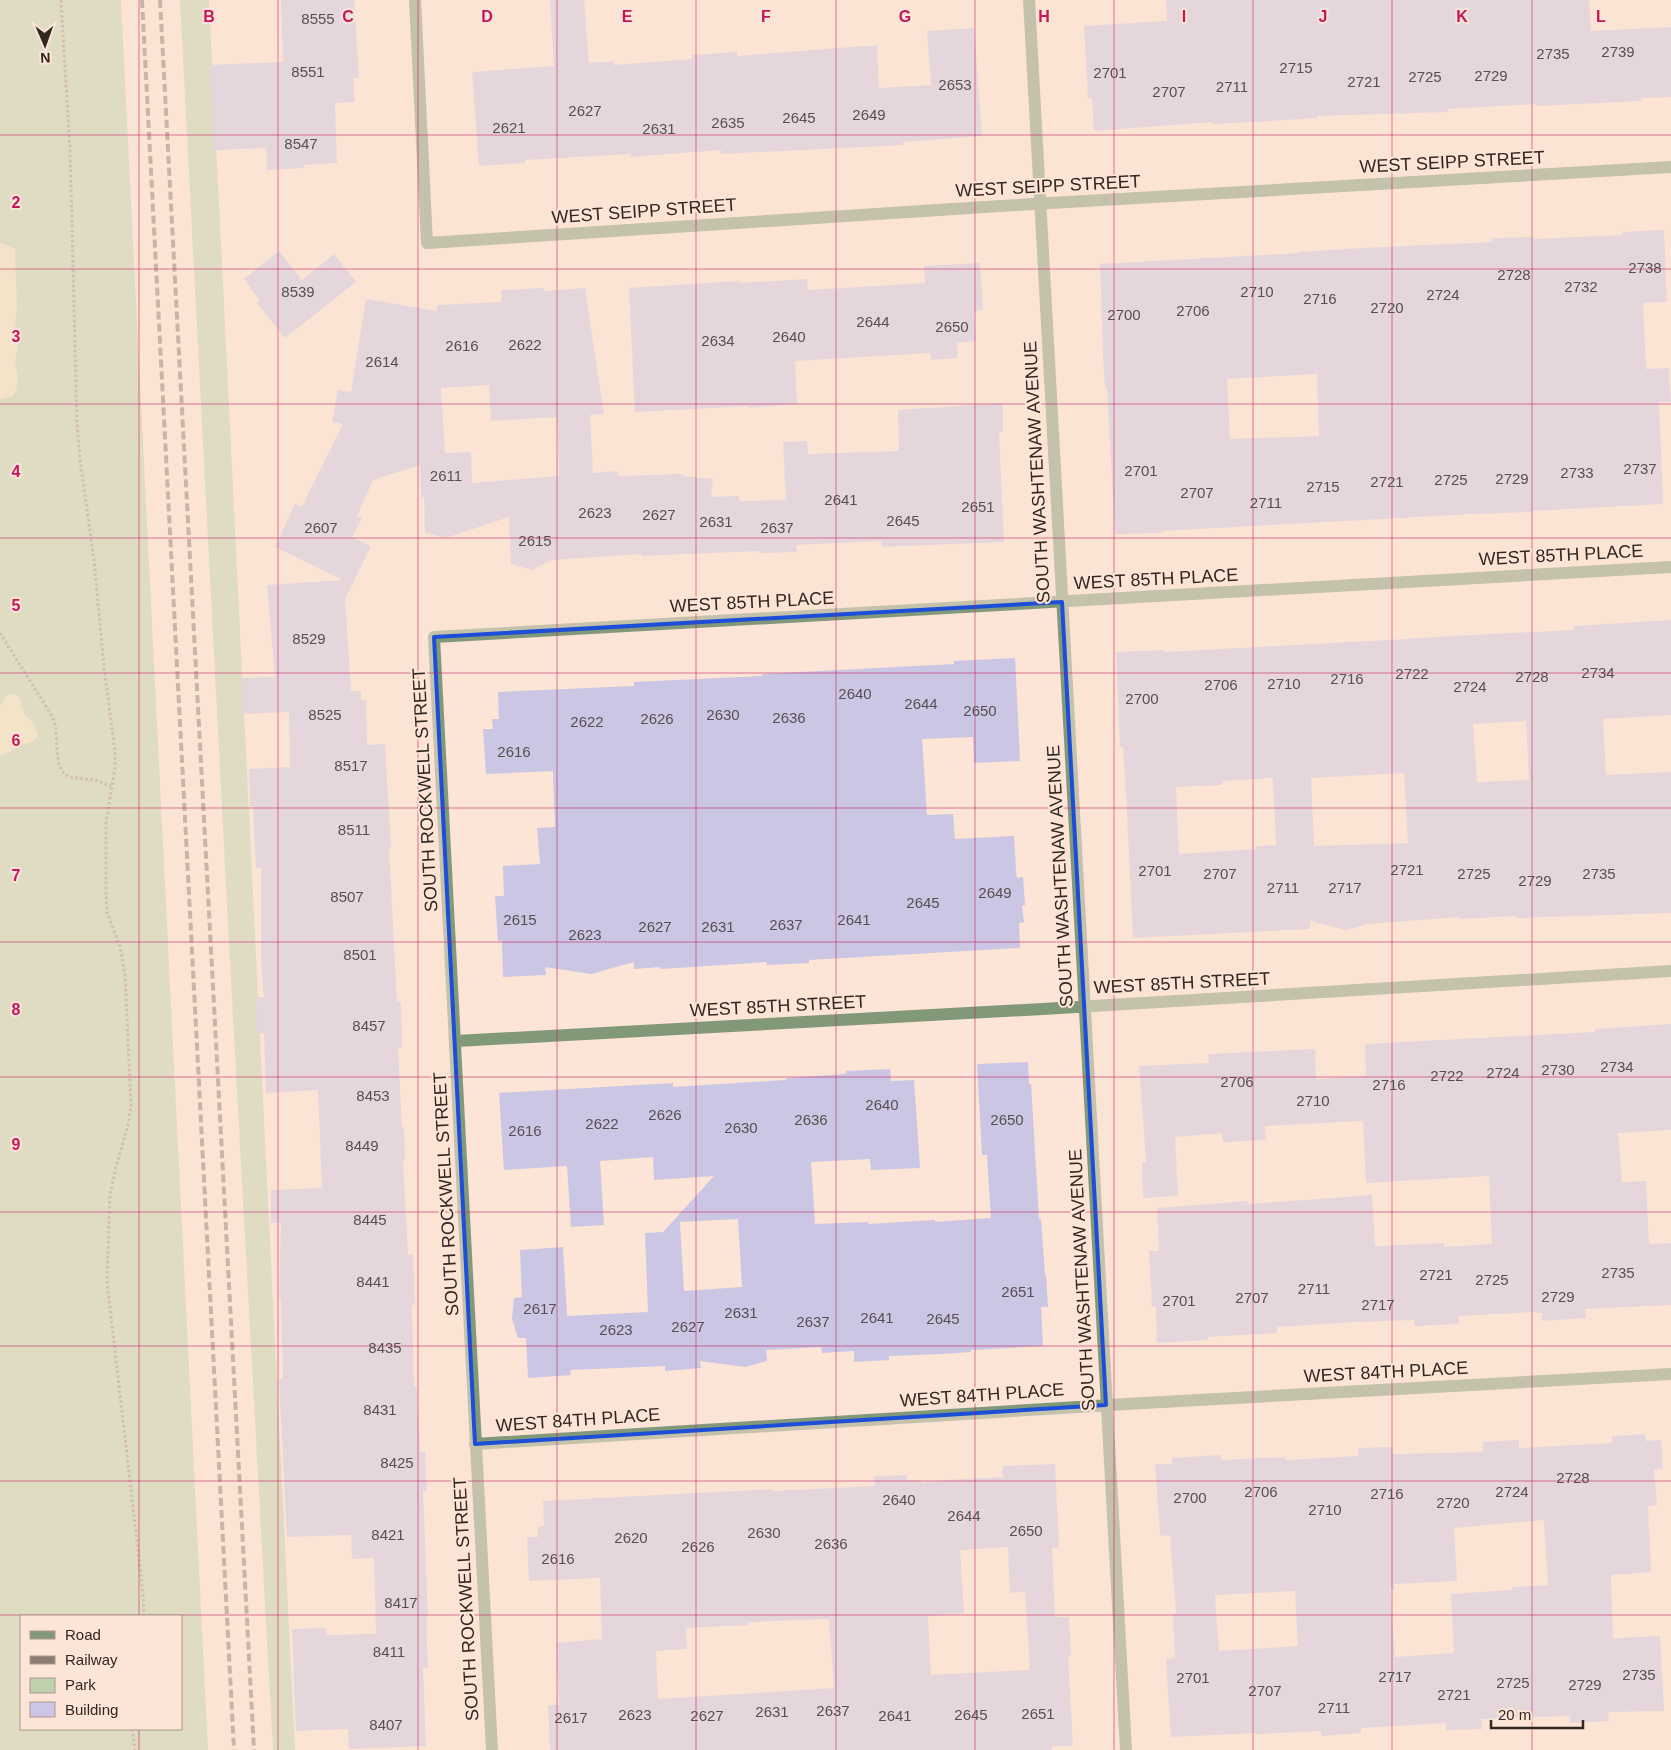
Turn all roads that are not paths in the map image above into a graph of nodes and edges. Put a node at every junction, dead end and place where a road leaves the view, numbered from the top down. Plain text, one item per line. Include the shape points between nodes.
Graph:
1 (415, 0) edge
2 (1029, 0) edge
3 (1671, 167) edge
4 (1040, 204) junction
5 (1671, 567) edge
6 (1062, 602) junction
7 (434, 637) joint
8 (1671, 971) edge
9 (1084, 1007) junction
10 (456, 1041) junction
11 (1671, 1374) edge
12 (1106, 1405) junction
13 (475, 1444) junction
14 (492, 1750) edge
15 (1126, 1750) edge

1 - 4 street, WEST SEIPP STREET via 427,243
2 - 4 street, SOUTH WASHTENAW AVENUE
3 - 4 street, WEST SEIPP STREET
4 - 6 street, SOUTH WASHTENAW AVENUE
5 - 6 street, WEST 85TH PLACE
6 - 7 street, WEST 85TH PLACE
6 - 9 street, SOUTH WASHTENAW AVENUE
7 - 10 street, SOUTH ROCKWELL STREET
8 - 9 street, WEST 85TH STREET
9 - 10 street, WEST 85TH STREET
9 - 12 street, SOUTH WASHTENAW AVENUE
10 - 13 street, SOUTH ROCKWELL STREET
11 - 12 street, WEST 84TH PLACE
12 - 13 street, WEST 84TH PLACE
12 - 15 street, SOUTH WASHTENAW AVENUE
13 - 14 street, SOUTH ROCKWELL STREET

